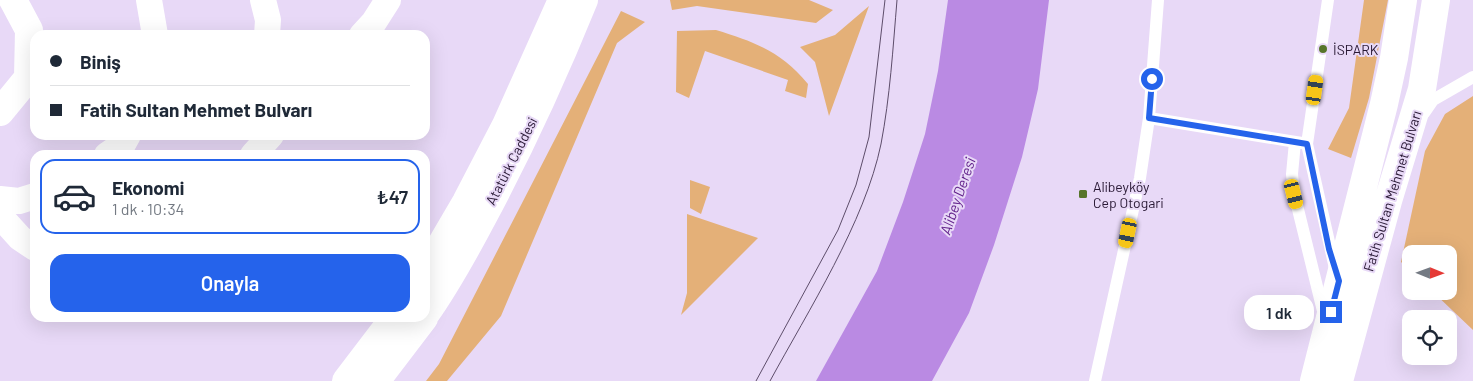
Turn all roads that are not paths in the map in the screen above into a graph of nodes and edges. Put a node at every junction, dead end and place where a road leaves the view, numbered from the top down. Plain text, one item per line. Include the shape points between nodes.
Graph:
1 (13, 0) edge
2 (149, 0) edge
3 (263, 0) edge
4 (388, 0) edge
5 (562, 0) edge
6 (584, 0) edge
7 (1158, 0) edge
8 (1328, 0) edge
9 (1402, 0) edge
10 (1436, 0) edge
11 (154, 30) edge
12 (267, 30) edge
13 (367, 30) edge
14 (1473, 79) edge
15 (0, 112) edge
16 (1149, 118) junction
17 (1410, 133) junction
18 (125, 140) edge
19 (266, 140) edge
20 (1301, 143) junction
21 (114, 150) edge
22 (258, 150) edge
23 (30, 198) edge
24 (0, 199) edge
25 (0, 216) edge
26 (30, 245) edge
27 (430, 263) edge
28 (1339, 281) junction
29 (430, 307) edge
30 (391, 322) edge
31 (420, 322) edge
32 (1327, 327) junction
33 (346, 381) edge
34 (376, 381) edge
35 (1095, 381) edge
36 (1314, 381) edge
37 (1339, 381) edge

1 - 15 main road via 29,30 28,78
2 - 11 street
3 - 12 street
4 - 13 street
5 - 27 main road, Atatürk Caddesi via 506,125
6 - 29 main road, Atatürk Caddesi via 547,90 507,172 456,268
7 - 16 lane
8 - 20 lane
9 - 28 main road, Fatih Sultan Mehmet Bulvarı via 1384,104
10 - 17 main road, Fatih Sultan Mehmet Bulvarı via 1428,59
14 - 17 lane via 1433,100
16 - 20 lane
16 - 35 lane via 1140,178
17 - 37 main road, Fatih Sultan Mehmet Bulvarı
18 - 21 street
19 - 22 street
20 - 28 lane
20 - 32 lane via 1292,174 1294,194
23 - 24 street via 19,201
25 - 26 street
28 - 32 main road, Fatih Sultan Mehmet Bulvarı
30 - 33 main road
31 - 34 main road, Atatürk Caddesi
32 - 36 main road, Fatih Sultan Mehmet Bulvarı

